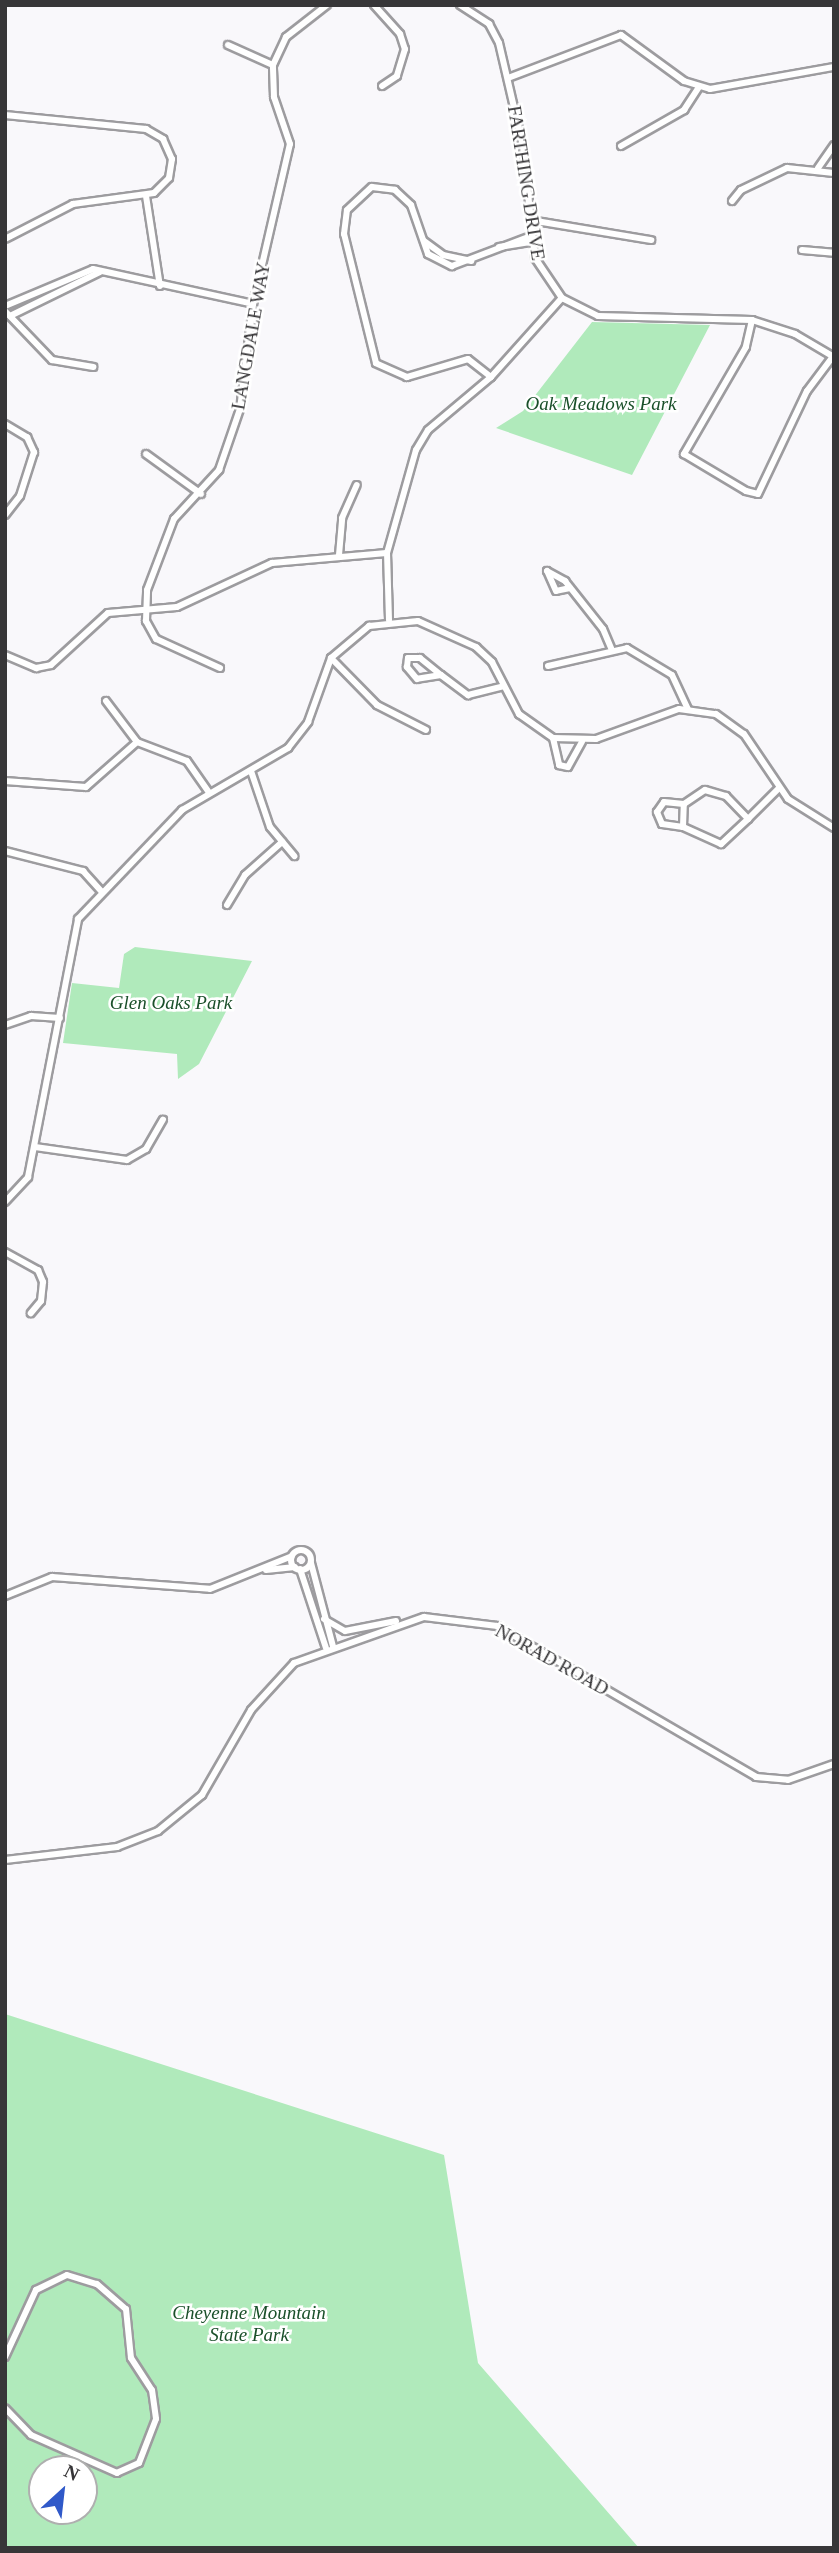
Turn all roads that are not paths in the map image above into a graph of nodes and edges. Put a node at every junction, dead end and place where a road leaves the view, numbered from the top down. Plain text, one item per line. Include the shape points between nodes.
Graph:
1 (327, 5) edge
2 (374, 5) edge
3 (460, 5) edge
4 (470, 8) edge
5 (228, 45) dead end
6 (273, 65) junction
7 (834, 67) edge
8 (508, 78) junction
9 (383, 86) dead end
10 (699, 86) junction
11 (5, 115) edge
12 (834, 145) edge
13 (621, 146) dead end
14 (818, 168) junction
15 (834, 173) edge
16 (146, 195) junction
17 (732, 201) dead end
18 (530, 220) junction
19 (5, 239) edge
20 (531, 239) junction
21 (651, 240) dead end
22 (802, 250) dead end
23 (834, 253) edge
24 (100, 272) junction
25 (160, 286) junction
26 (29, 297) junction
27 (562, 298) junction
28 (253, 304) junction
29 (34, 306) junction
30 (7, 311) edge
31 (751, 320) junction
32 (833, 356) edge
33 (93, 367) dead end
34 (491, 377) junction
35 (5, 424) edge
36 (146, 454) dead end
37 (357, 485) dead end
38 (201, 494) junction
39 (5, 515) edge
40 (387, 553) junction
41 (339, 555) junction
42 (570, 588) dead end
43 (146, 610) junction
44 (389, 620) junction
45 (611, 648) junction
46 (5, 655) edge
47 (331, 658) junction
48 (548, 666) dead end
49 (219, 668) dead end
50 (441, 675) junction
51 (504, 686) junction
52 (106, 701) dead end
53 (688, 709) junction
54 (426, 730) dead end
55 (553, 738) junction
56 (136, 742) junction
57 (582, 742) junction
58 (251, 771) junction
59 (5, 781) edge
60 (779, 789) junction
61 (209, 793) junction
62 (684, 804) junction
63 (748, 819) junction
64 (683, 827) junction
65 (834, 828) edge
66 (282, 842) junction
67 (5, 851) edge
68 (294, 856) dead end
69 (102, 891) junction
70 (227, 905) dead end
71 (60, 1018) junction
72 (5, 1025) edge
73 (163, 1119) dead end
74 (35, 1147) junction
75 (5, 1202) edge
76 (5, 1252) edge
77 (31, 1313) dead end
78 (292, 1556) junction
79 (311, 1563) junction
80 (298, 1568) junction
81 (266, 1570) junction
82 (5, 1596) edge
83 (324, 1619) junction
84 (405, 1620) junction
85 (330, 1647) junction
86 (834, 1764) edge
87 (5, 1860) edge
88 (5, 2357) edge
89 (5, 2408) edge

1 - 6 street via 286,37
2 - 9 street via 396,27 405,48 397,76
3 - 4 street, FARTHING DRIVE
4 - 8 street, FARTHING DRIVE via 495,33
5 - 6 street
6 - 28 street, LANGDALE WAY via 274,97 290,144
7 - 10 street via 723,90
8 - 10 street via 621,35
8 - 18 street, FARTHING DRIVE
10 - 13 street via 684,110
11 - 16 street via 152,130 168,145 172,166 166,184
12 - 14 street
14 - 15 street
14 - 17 street via 787,168 741,190
16 - 19 street via 73,204
16 - 25 street
18 - 20 street, FARTHING DRIVE
18 - 21 street
20 - 27 street, FARTHING DRIVE via 541,272
20 - 34 street via 499,247 471,261 442,262 424,241 411,205 395,190 372,187 347,210 344,234 376,363 407,377 468,359
22 - 23 street
24 - 25 street
24 - 26 street via 79,272
24 - 29 street
25 - 28 street
26 - 29 street
26 - 30 street
27 - 31 street, FARTHING DRIVE via 598,316
27 - 34 street
28 - 38 street, LANGDALE WAY via 240,409 219,470
29 - 30 street
30 - 33 street via 52,360
31 - 32 street, FARTHING DRIVE
31 - 32 street via 746,347 684,454 736,487 758,494 807,391
34 - 40 street via 422,439
35 - 39 street via 27,437 34,452 20,496
36 - 38 street
37 - 41 street via 342,519
38 - 43 street, LANGDALE WAY via 174,519 147,590
40 - 41 street
40 - 44 street
41 - 43 street via 272,563 190,603
42 - 45 street
43 - 46 street via 97,618 51,665 36,668
43 - 49 street via 149,631 164,647
44 - 47 street via 357,632
44 - 51 street via 418,621 476,647
45 - 48 street
45 - 53 street via 637,651 672,675
47 - 54 street via 377,705
47 - 58 street via 298,737
50 - 50 street via 429,664 408,658 407,667 417,679
50 - 51 street via 468,695
51 - 55 street via 527,723
52 - 56 street
53 - 57 street
53 - 60 street via 716,713 739,728
55 - 57 street
55 - 57 street via 559,765 568,767
56 - 59 street via 86,786
56 - 61 street via 187,761
58 - 61 street
58 - 66 street
60 - 63 street
60 - 65 street
61 - 69 street via 172,818 138,860
62 - 63 street via 716,790
62 - 64 street
62 - 64 street via 664,803 657,812 662,824
63 - 64 street via 721,844
66 - 68 street
66 - 70 street via 245,875
67 - 69 street via 83,871
69 - 71 street via 75,928
71 - 72 street via 31,1017
71 - 74 street
73 - 74 street via 146,1149 127,1160
74 - 75 street via 28,1177
76 - 77 street via 38,1270 43,1282 41,1301
78 - 79 street via 304,1550
78 - 80 street
78 - 81 street
79 - 80 street
79 - 83 street
80 - 81 street
80 - 85 street
81 - 82 street via 197,1589 52,1577
83 - 84 street via 345,1631
83 - 85 street
84 - 85 street, NORAD ROAD
84 - 86 street, NORAD ROAD via 451,1616 496,1626 756,1777 788,1780
85 - 87 street, NORAD ROAD via 294,1663 269,1686 212,1782 172,1823 117,1847
88 - 89 street via 40,2286 67,2275 97,2284 126,2309 131,2358 152,2390 156,2419 139,2463 117,2473 31,2435

